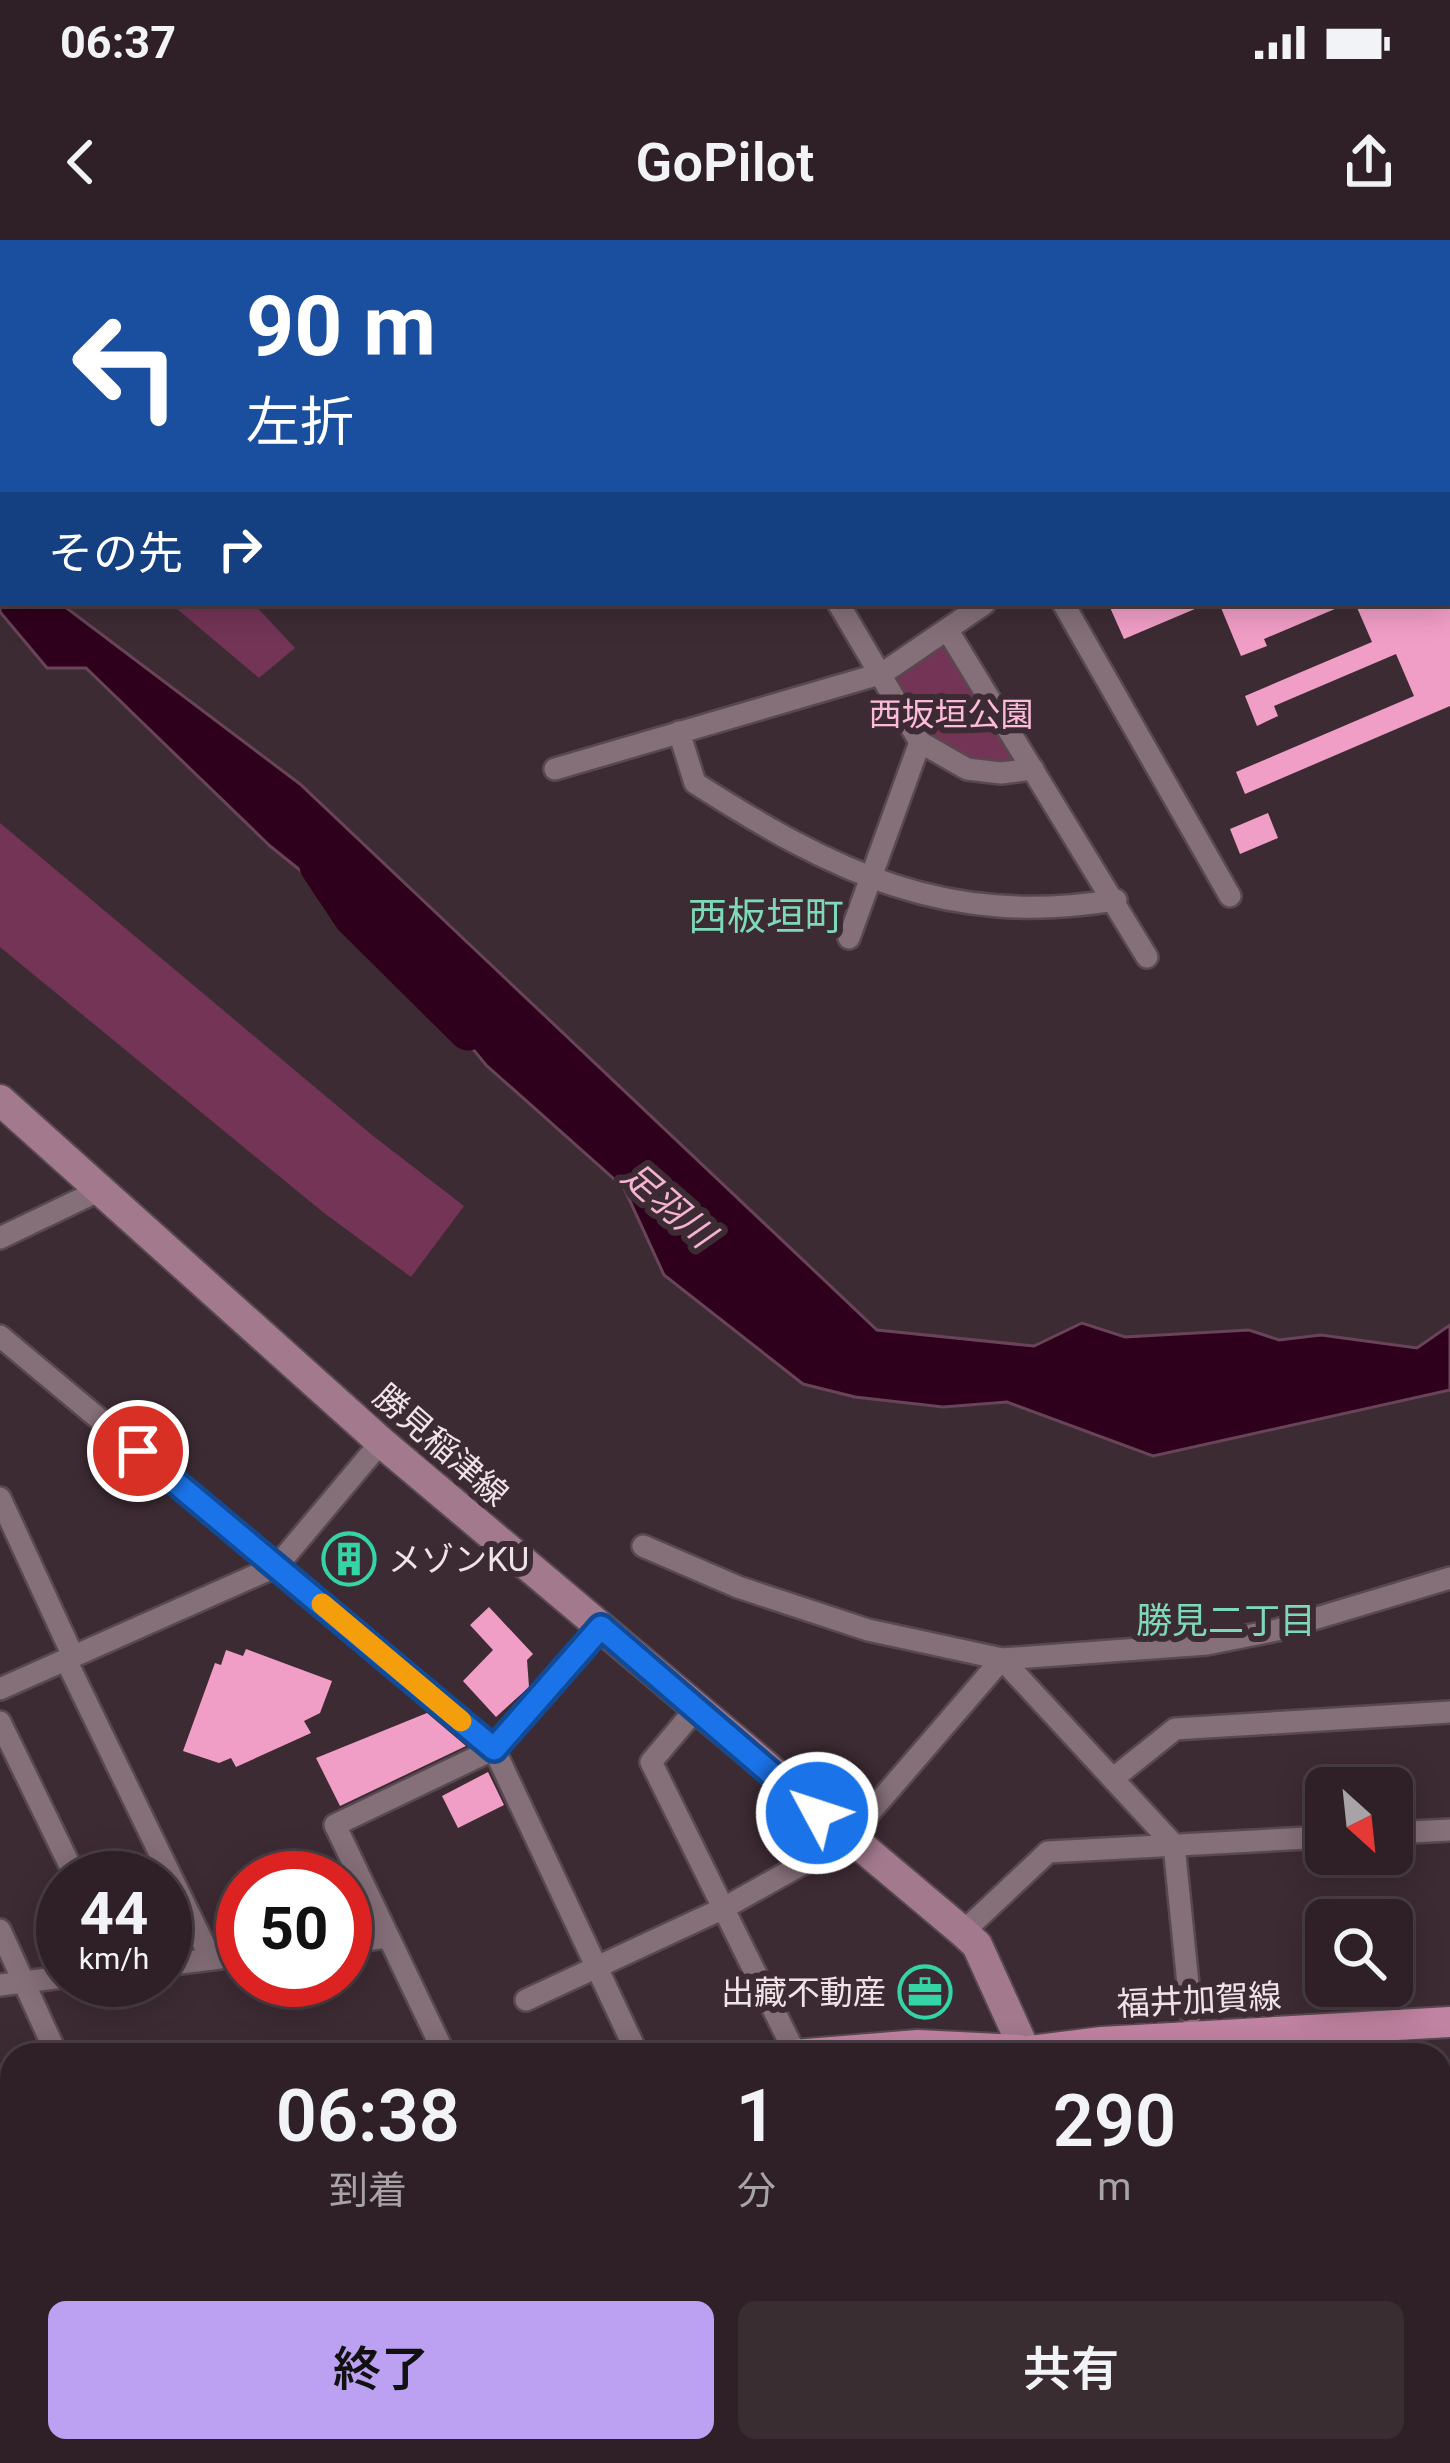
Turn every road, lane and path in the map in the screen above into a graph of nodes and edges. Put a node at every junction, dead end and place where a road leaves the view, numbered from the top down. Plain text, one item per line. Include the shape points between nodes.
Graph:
1 (840, 606) edge
2 (981, 606) edge
3 (1065, 606) edge
4 (948, 632) junction
5 (883, 673) junction
6 (679, 732) junction
7 (920, 742) junction
8 (555, 769) dead end
9 (1034, 769) junction
10 (870, 876) junction
11 (1230, 896) dead end
12 (1115, 900) junction
13 (849, 938) dead end
14 (1147, 957) dead end
15 (0, 1100) edge
16 (100, 1190) junction
17 (0, 1238) edge
18 (0, 1336) edge
19 (381, 1442) junction
20 (0, 1498) edge
21 (643, 1546) dead end
22 (277, 1566) junction
23 (1450, 1578) edge
24 (601, 1627) junction
25 (70, 1658) junction
26 (1002, 1659) junction
27 (0, 1689) edge
28 (694, 1710) junction
29 (1450, 1712) edge
30 (0, 1722) edge
31 (494, 1749) junction
32 (1115, 1777) junction
33 (1450, 1831) edge
34 (1413, 1832) edge
35 (1305, 1838) edge
36 (847, 1839) junction
37 (1174, 1845) junction
38 (63, 1851) edge
39 (724, 1908) junction
40 (0, 1930) edge
41 (964, 1932) junction
42 (387, 1937) junction
43 (372, 1939) edge
44 (216, 1958) edge
45 (211, 1959) junction
46 (192, 1961) edge
47 (598, 1968) junction
48 (36, 1980) edge
49 (24, 1982) junction
50 (0, 1984) edge
51 (526, 2000) dead end
52 (1191, 2014) dead end
53 (1450, 2022) edge
54 (52, 2043) edge
55 (439, 2043) edge
56 (632, 2043) edge
57 (789, 2043) edge
58 (1012, 2043) edge
59 (1194, 2043) edge

1 - 5 street
2 - 4 street
3 - 11 street
4 - 5 street
4 - 9 street
5 - 6 street
5 - 7 street
6 - 8 street
6 - 10 street via 695,783 784,840
7 - 9 street via 967,769
7 - 10 street
9 - 12 street
10 - 12 street via 995,910
10 - 13 street
12 - 14 street
15 - 16 main road, 勝見稲津線
16 - 17 street
16 - 19 main road, 勝見稲津線
18 - 22 street
19 - 22 street
19 - 24 main road, 勝見稲津線
20 - 25 street
21 - 26 street via 868,1630
22 - 25 street
22 - 31 street
23 - 26 street via 1207,1644
24 - 28 main road, 勝見稲津線
24 - 31 street
25 - 27 street
25 - 45 street
26 - 32 street
26 - 36 street
28 - 36 main road, 勝見稲津線
28 - 39 street via 651,1762
29 - 32 street via 1175,1729
30 - 38 street
31 - 42 street via 335,1826
31 - 47 street
32 - 37 street
33 - 34 street
35 - 37 street
36 - 39 street
36 - 41 main road, 勝見稲津線
37 - 41 street via 1048,1852
37 - 52 street
39 - 47 street
39 - 57 street
40 - 49 street
41 - 58 main road, 勝見稲津線 via 977,1946
42 - 43 street
42 - 55 street
44 - 45 street
45 - 46 street
47 - 51 street
47 - 56 street
48 - 49 street
49 - 50 street
49 - 54 street
53 - 59 main road, 福井加賀線

